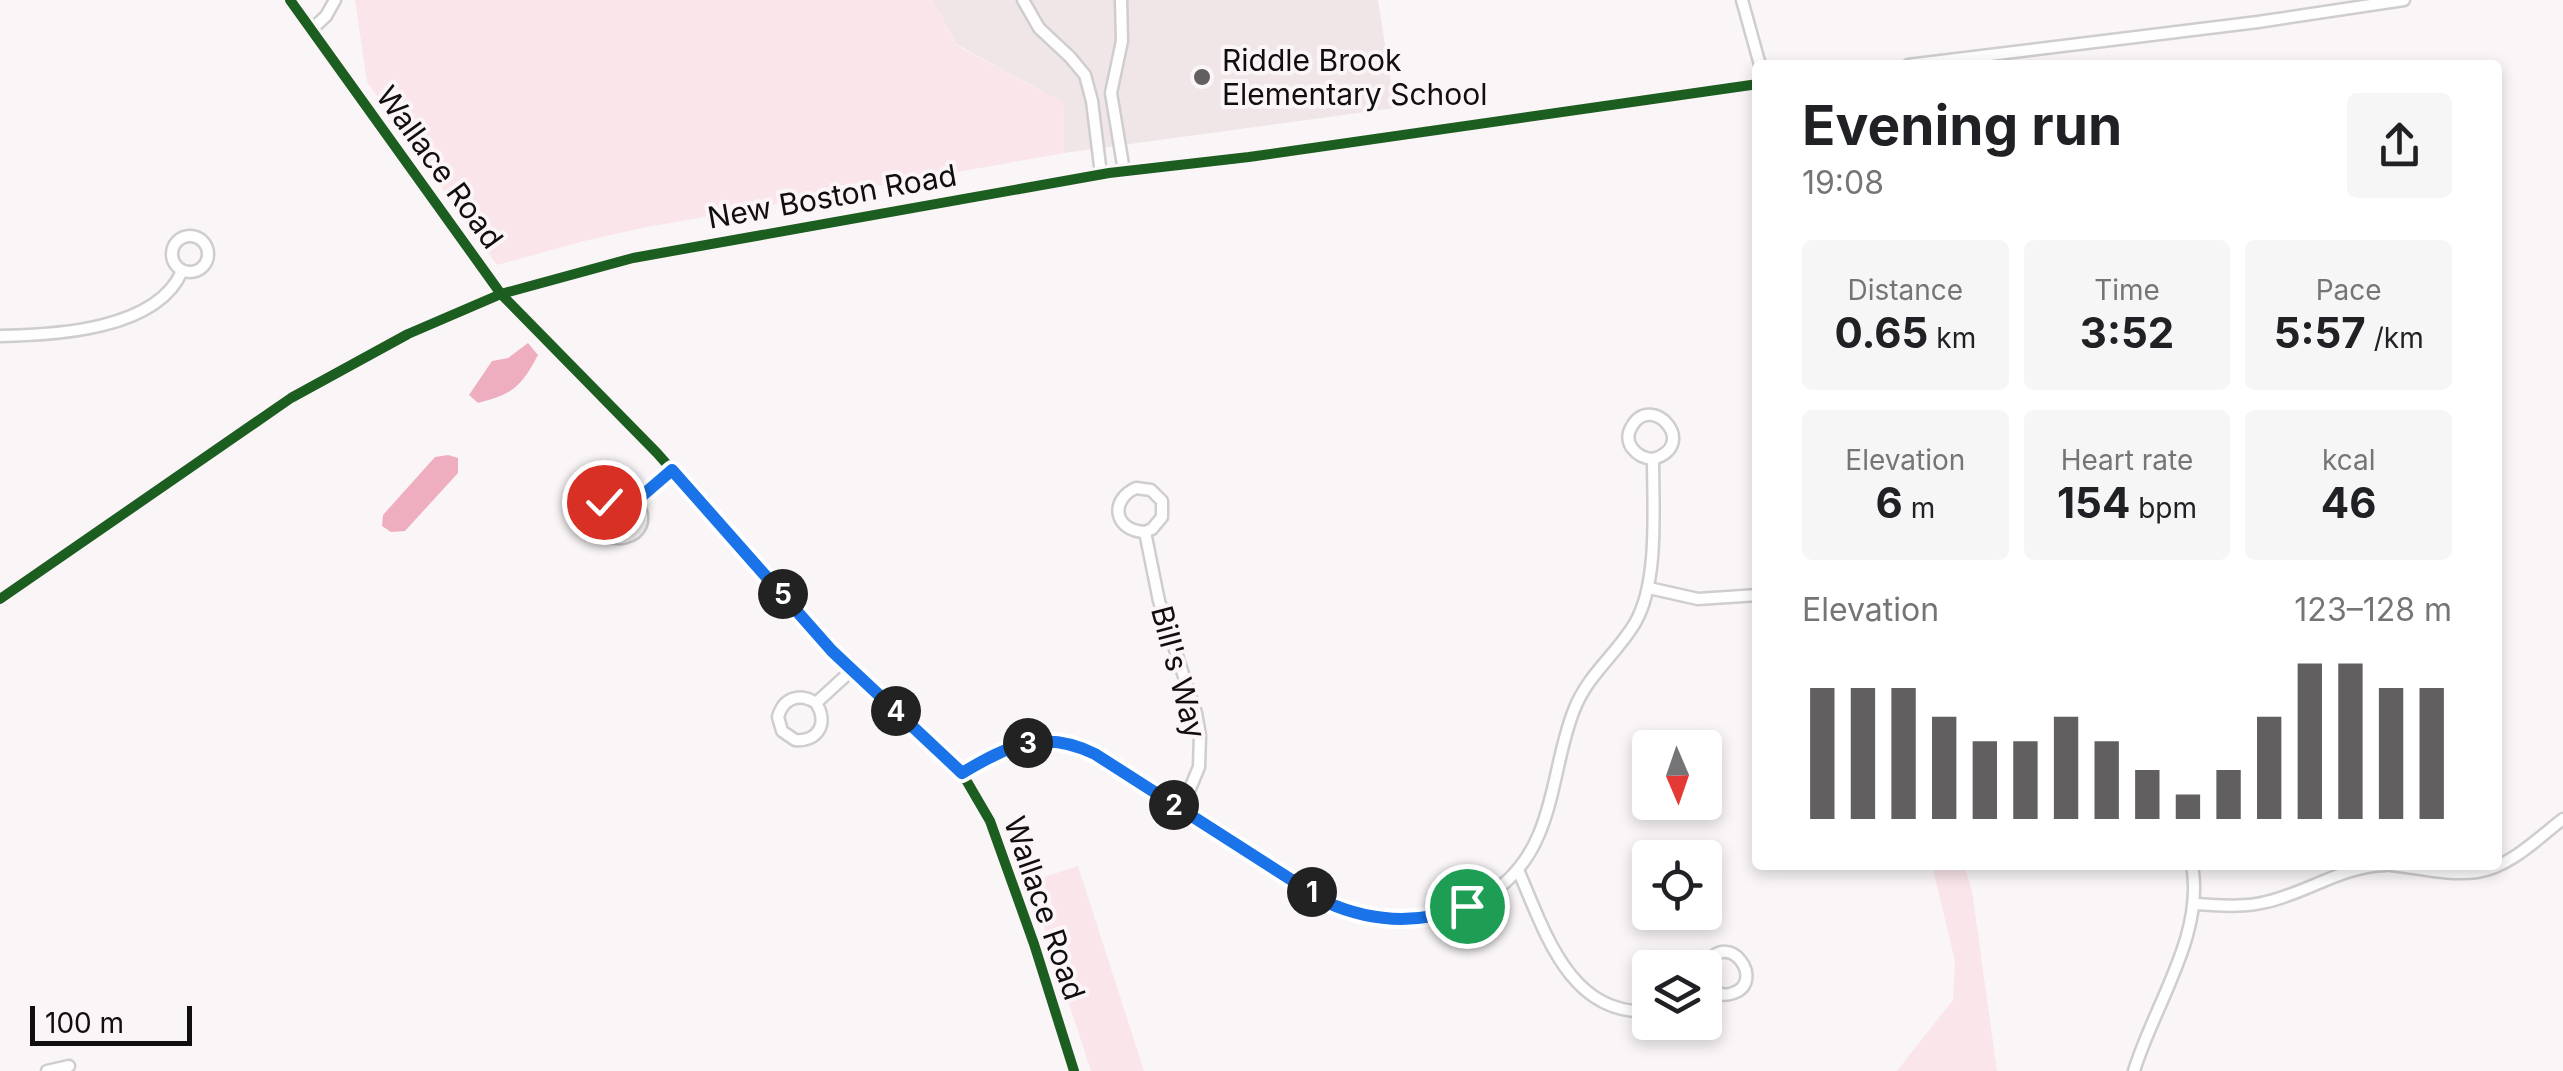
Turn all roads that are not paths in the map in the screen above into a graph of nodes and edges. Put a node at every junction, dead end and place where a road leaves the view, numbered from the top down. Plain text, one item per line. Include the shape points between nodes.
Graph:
1 (290, 0) edge
2 (335, 0) edge
3 (1023, 0) edge
4 (1121, 0) edge
5 (1742, 0) edge
6 (2404, 0) edge
7 (311, 30) junction
8 (1759, 60) edge
9 (1949, 60) edge
10 (1752, 85) edge
11 (1124, 171) junction
12 (1101, 174) junction
13 (182, 271) dead end
14 (501, 294) junction
15 (0, 336) edge
16 (1653, 459) junction
17 (672, 470) junction
18 (636, 501) junction
19 (1145, 532) junction
20 (1649, 588) junction
21 (1752, 595) edge
22 (0, 599) edge
23 (852, 670) junction
24 (816, 703) junction
25 (962, 773) junction
26 (1181, 810) junction
27 (2563, 820) edge
28 (2502, 864) edge
29 (1518, 870) junction
30 (2192, 870) edge
31 (2354, 870) edge
32 (2444, 870) edge
33 (2485, 870) edge
34 (2195, 904) junction
35 (1722, 952) edge
36 (1722, 993) edge
37 (1632, 1010) edge
38 (69, 1066) dead end
39 (47, 1071) edge
40 (1074, 1071) edge
41 (2134, 1071) edge

1 - 7 street, Wallace Road
2 - 7 street
3 - 12 street via 1039,28 1085,75
4 - 11 street via 1122,42 1111,93
5 - 8 street
6 - 9 street
7 - 14 street, Wallace Road
10 - 11 street, New Boston Road
11 - 12 street, New Boston Road
12 - 14 street, New Boston Road via 633,258
13 - 15 street via 168,294 108,323
14 - 17 street, Wallace Road
14 - 22 street, New Boston Road via 408,334 291,398
16 - 16 street via 1673,440 1670,425 1651,415 1631,426 1628,440 1640,456
16 - 20 street
17 - 18 street
17 - 23 street, Wallace Road
18 - 18 street via 616,495 604,502 598,515 602,530 621,539 635,534 642,514
19 - 19 street, Bill's Way via 1158,524 1163,509 1158,495 1136,488 1123,496 1118,514 1125,526
19 - 26 street, Bill's Way via 1200,734 1199,767
20 - 21 street via 1698,599
20 - 29 street via 1636,622 1576,705 1544,820
23 - 24 street
23 - 25 street, Wallace Road
24 - 24 street via 822,716 816,734 794,740 782,732 778,717 785,703 797,697
25 - 26 street via 1006,749 1060,741 1095,754
25 - 40 street, Wallace Road via 990,821
26 - 29 street via 1326,902 1367,917 1406,921 1450,913 1484,898
27 - 28 street
29 - 37 street via 1569,975 1610,1005
30 - 34 street
31 - 34 street via 2268,902
32 - 33 street
34 - 41 street
35 - 36 street via 1737,956 1746,980 1737,991
38 - 39 street

